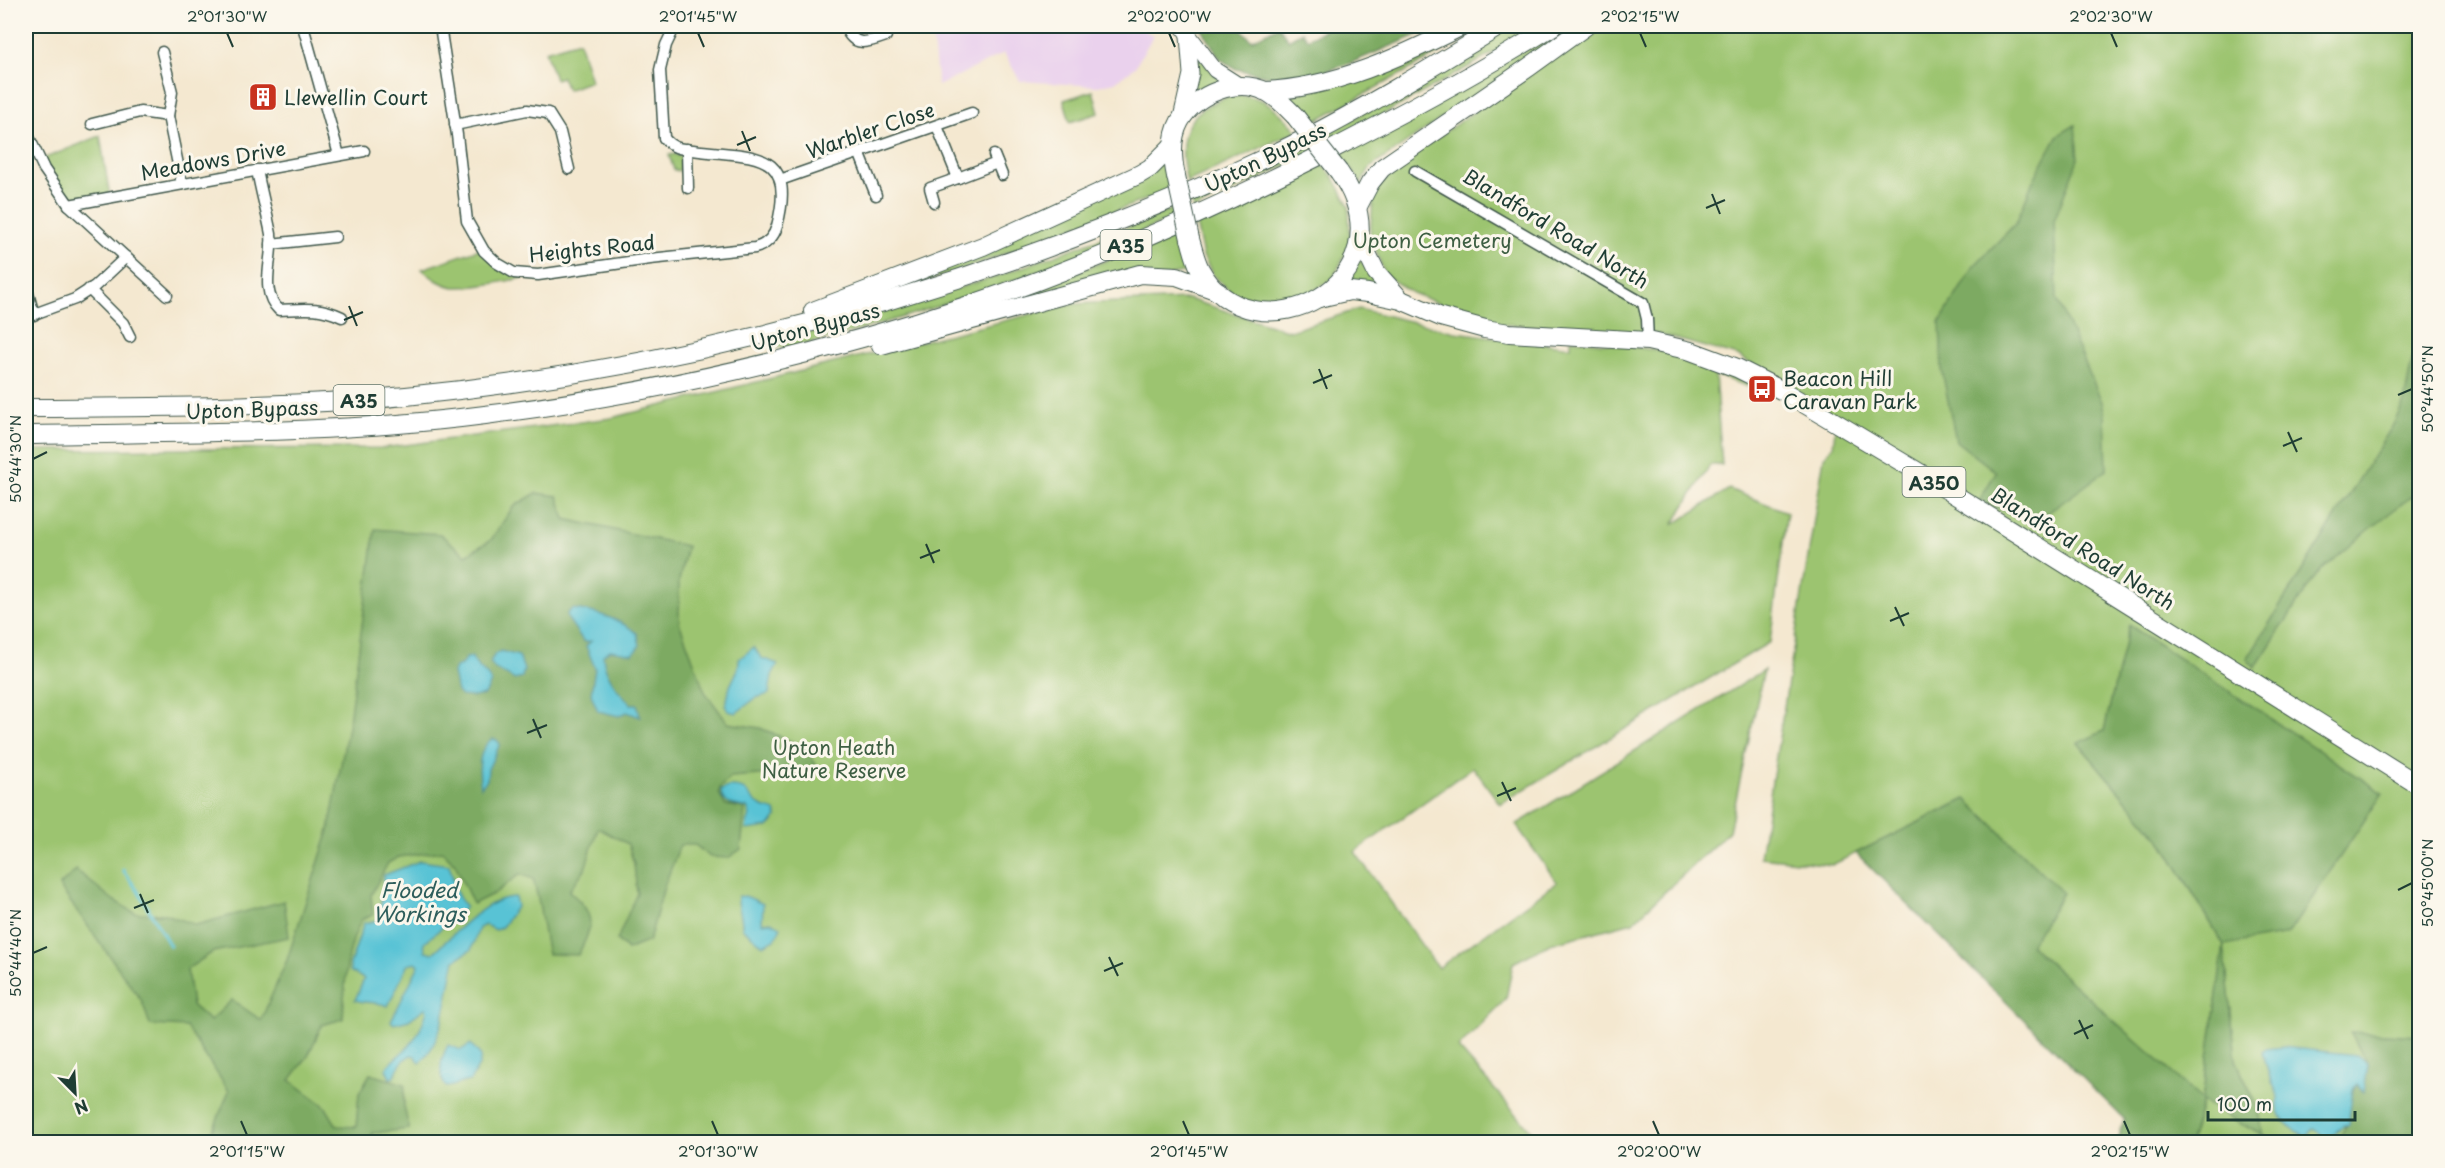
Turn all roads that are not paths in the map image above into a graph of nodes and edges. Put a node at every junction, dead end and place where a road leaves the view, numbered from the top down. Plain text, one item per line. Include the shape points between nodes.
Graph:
1 (303, 26) edge
2 (440, 26) edge
3 (675, 26) edge
4 (844, 26) edge
5 (1462, 26) edge
6 (1500, 26) edge
7 (1553, 26) edge
8 (1586, 26) edge
9 (1185, 31) edge
10 (886, 36) dead end
11 (162, 52) dead end
12 (1240, 86) junction
13 (1264, 91) junction
14 (972, 113) dead end
15 (168, 116) junction
16 (1180, 121) junction
17 (92, 124) dead end
18 (455, 125) junction
19 (937, 126) junction
20 (26, 131) edge
21 (1173, 146) junction
22 (687, 149) junction
23 (364, 151) dead end
24 (859, 152) junction
25 (339, 155) junction
26 (569, 169) dead end
27 (257, 171) junction
28 (1415, 171) dead end
29 (1002, 175) dead end
30 (958, 178) junction
31 (780, 180) junction
32 (182, 184) junction
33 (688, 188) dead end
34 (876, 195) dead end
35 (934, 202) dead end
36 (69, 205) junction
37 (1357, 208) junction
38 (334, 237) dead end
39 (1360, 239) junction
40 (271, 241) junction
41 (126, 256) junction
42 (26, 286) edge
43 (89, 290) junction
44 (1218, 291) junction
45 (167, 296) dead end
46 (1319, 298) junction
47 (1401, 300) junction
48 (30, 316) edge
49 (342, 317) dead end
50 (130, 336) dead end
51 (1648, 341) junction
52 (689, 352) junction
53 (668, 384) junction
54 (26, 408) edge
55 (26, 435) edge
56 (2420, 786) edge

1 - 25 street
2 - 18 street, Heights Road
3 - 22 street via 660,70 662,128 669,144
4 - 10 street via 848,35 858,41 867,43
5 - 13 highway via 1345,76 1303,88
6 - 52 highway, Upton Bypass / A35 via 1300,141 1179,196 978,272 852,311
7 - 53 highway, Upton Bypass / A35 via 1356,138 1232,199 1088,261 897,328
8 - 37 highway via 1382,168
9 - 12 main road via 1215,70
9 - 16 main road via 1191,74
11 - 15 street via 171,81
12 - 13 highway
12 - 16 highway via 1200,99
13 - 37 highway, bridge via 1295,116 1339,172
14 - 19 street, Warbler Close
15 - 17 street via 140,112
15 - 32 street
16 - 21 highway
18 - 26 street via 527,110 548,113 560,132
18 - 31 street, Heights Road via 467,221 484,251 514,273 538,275 760,246 770,240 777,226
19 - 24 street, Warbler Close
19 - 30 street
20 - 36 street via 44,169
21 - 44 highway, bridge via 1190,238 1200,269
21 - 52 highway, A35 via 1140,174 983,246 795,317
22 - 31 street via 757,157 770,164
22 - 33 street
23 - 25 street, Meadows Drive
24 - 31 street, Warbler Close
24 - 34 street
25 - 27 street, Meadows Drive
27 - 32 street, Meadows Drive
27 - 40 street
28 - 51 street, Blandford Road North via 1643,303
29 - 30 street via 996,159
30 - 35 street via 930,188
32 - 36 street, Meadows Drive
36 - 41 street
37 - 39 highway
38 - 40 street
39 - 46 highway via 1351,266
39 - 47 highway, Blandford Road North / A350 via 1382,282
40 - 49 street via 268,291 272,304 279,310 309,307
41 - 43 street
41 - 45 street
42 - 48 street
43 - 48 street
43 - 50 street via 123,323
44 - 46 highway via 1236,303 1266,311 1289,309
44 - 53 highway, A35 via 1177,276 1140,274 820,360 745,375
46 - 47 highway, Blandford Road North / A350 via 1357,291
47 - 51 highway, Blandford Road North / A350 via 1441,317 1509,333
51 - 56 highway, Blandford Road North / A350 via 1712,358 1783,392 2121,597
52 - 54 highway, Upton Bypass / A35 via 528,381 405,396 276,405
53 - 55 highway, Upton Bypass / A35 via 487,415 368,426 218,434

